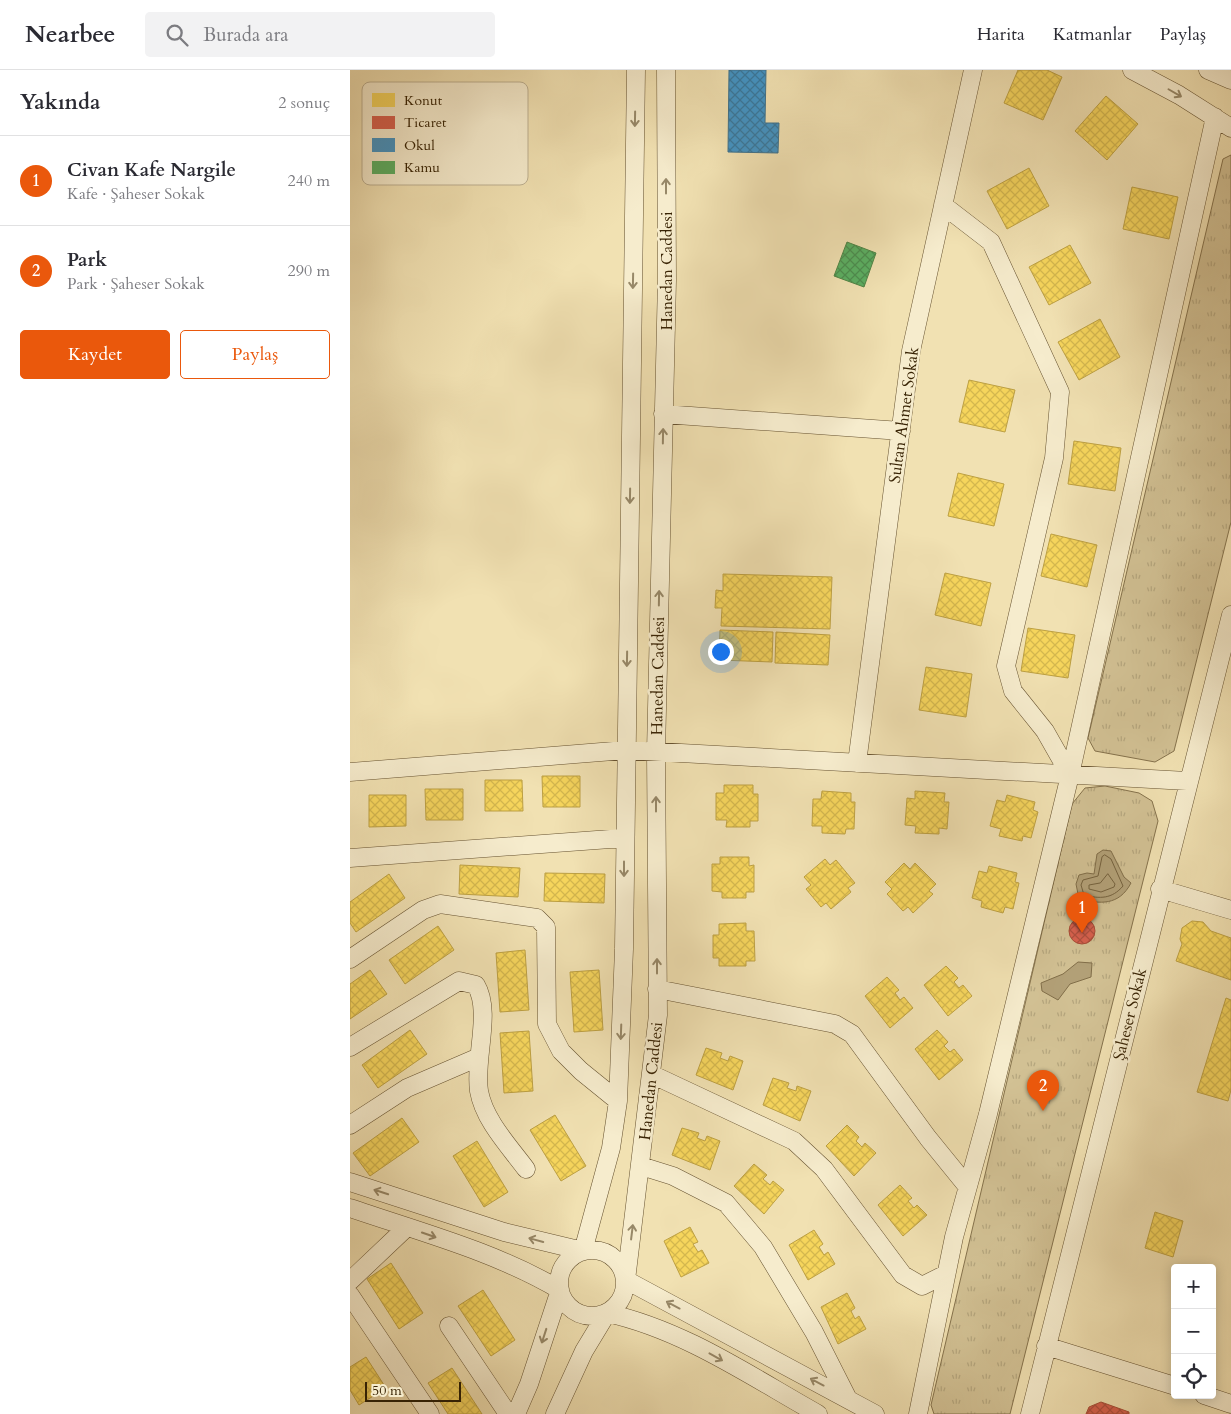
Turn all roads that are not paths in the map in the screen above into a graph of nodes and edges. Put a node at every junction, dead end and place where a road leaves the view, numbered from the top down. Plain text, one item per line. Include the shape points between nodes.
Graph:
1 (636, 70) edge
2 (666, 70) edge
3 (973, 70) edge
4 (1132, 70) edge
5 (1208, 70) edge
6 (1231, 80) edge
7 (1215, 118) junction
8 (1231, 128) edge
9 (943, 205) junction
10 (664, 414) junction
11 (901, 431) junction
12 (1231, 615) edge
13 (626, 750) junction
14 (656, 752) junction
15 (857, 763) junction
16 (350, 772) edge
17 (1070, 775) junction
18 (1187, 781) junction
19 (624, 838) junction
20 (350, 858) edge
21 (1160, 889) junction
22 (1231, 910) edge
23 (350, 958) edge
24 (657, 989) junction
25 (350, 1047) edge
26 (479, 1057) junction
27 (651, 1074) junction
28 (618, 1101) junction
29 (350, 1124) edge
30 (641, 1166) junction
31 (526, 1169) dead end
32 (350, 1182) edge
33 (966, 1186) junction
34 (350, 1208) edge
35 (407, 1227) junction
36 (584, 1251) junction
37 (946, 1274) junction
38 (626, 1280) junction
39 (350, 1281) edge
40 (560, 1290) junction
41 (350, 1295) edge
42 (607, 1313) junction
43 (449, 1326) dead end
44 (1046, 1346) junction
45 (1171, 1385) edge
46 (848, 1399) junction
47 (1216, 1399) edge
48 (1231, 1404) edge
49 (430, 1414) edge
50 (508, 1414) edge
51 (516, 1414) edge
52 (555, 1414) edge
53 (818, 1414) edge
54 (875, 1414) edge
55 (918, 1414) edge
56 (1030, 1414) edge

1 -> 13 street, Hanedan Caddesi
10 -> 2 street, Hanedan Caddesi
3 - 9 street, Sultan Ahmet Sokak
4 -> 7 street
5 - 6 street
7 - 8 street
7 - 17 street
9 - 11 street, Sultan Ahmet Sokak via 911,351
9 - 17 street via 992,242 1060,392 1054,458 1006,666 1013,691 1045,732
10 - 11 street
14 -> 10 street, Hanedan Caddesi
11 - 15 street, Sultan Ahmet Sokak
12 - 18 street, Şaheser Sokak
13 - 14 street
13 - 16 street
13 - 19 street, Hanedan Caddesi
14 - 15 street
24 -> 14 street, Hanedan Caddesi
15 - 17 street
17 - 18 street
17 - 33 street via 988,1114
18 - 21 street, Şaheser Sokak
19 - 20 street
19 -> 28 street, Hanedan Caddesi via 624,949
21 - 22 street
21 - 44 street, Şaheser Sokak
23 - 28 street via 422,910 440,904 537,918 546,927 547,1024 561,1051
24 - 27 street, Hanedan Caddesi via 658,1015
24 - 33 street via 835,1024 852,1034
25 - 26 street via 459,981 476,985 482,994
26 - 29 street via 407,1088
26 - 31 street via 479,1092 485,1111
27 - 30 street, Hanedan Caddesi
27 - 37 street via 794,1141 824,1169 904,1275 922,1286
28 - 36 street, Hanedan Caddesi via 611,1148
38 -> 30 street, Hanedan Caddesi
30 - 46 street via 673,1176 726,1204 763,1247 814,1332
36 -> 32 street via 504,1232
33 - 37 street
34 - 35 street
35 - 39 street
35 -> 40 street via 488,1256
36 - 38 street via 603,1251 612,1256 624,1271
36 - 40 street via 567,1262 562,1270
37 - 55 street
38 - 42 street via 622,1300
46 -> 38 street
40 - 42 street via 563,1300 578,1313 597,1316
40 -> 51 street
41 - 49 street
42 - 52 street via 584,1351
42 -> 53 street via 649,1324 686,1340
43 - 50 street
44 - 45 street
44 - 56 street, Şaheser Sokak
46 - 54 street
47 - 48 street

